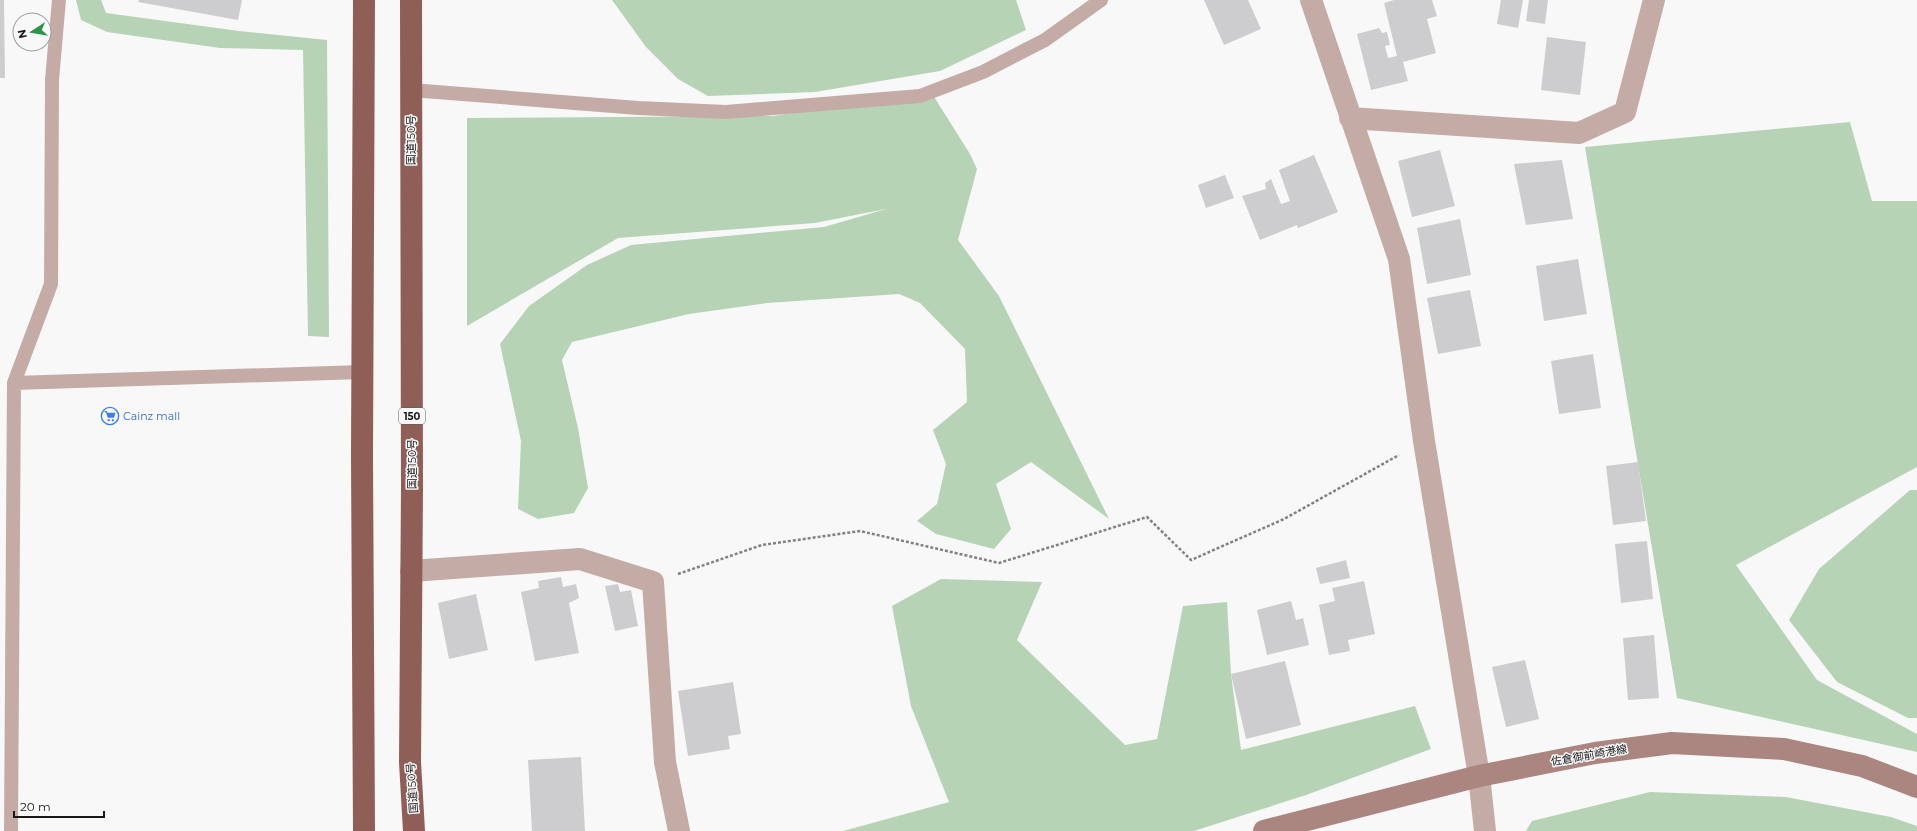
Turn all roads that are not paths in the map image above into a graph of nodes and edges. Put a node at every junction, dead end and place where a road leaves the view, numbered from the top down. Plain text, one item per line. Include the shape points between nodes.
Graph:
1 (59, 0) edge
2 (364, 0) edge
3 (411, 0) edge
4 (1101, 0) edge
5 (1311, 0) edge
6 (1654, 0) edge
7 (411, 90) junction
8 (1350, 118) junction
9 (362, 372) junction
10 (14, 384) junction
11 (411, 571) junction
12 (1479, 776) junction
13 (1917, 787) edge
14 (11, 831) edge
15 (364, 831) edge
16 (414, 831) edge
17 (679, 831) edge
18 (1264, 831) edge
19 (1485, 831) edge

1 - 10 lane via 52,80 51,284
2 - 9 highway
3 - 7 highway, 国道150号 / 150
4 - 7 lane via 1045,40 983,72 920,96 726,112 638,108
5 - 8 street
6 - 8 street via 1625,112 1579,133
7 - 11 highway, 国道150号 / 150
8 - 12 street via 1399,259 1424,441
9 - 10 lane
9 - 15 highway
10 - 14 lane
11 - 16 highway, 国道150号 / 150 via 410,762
11 - 17 street via 580,559 652,582 665,762
12 - 13 main road, 佐倉御前崎港線 via 1595,753 1672,743 1784,749 1862,766
12 - 18 main road, 佐倉御前崎港線
12 - 19 street

